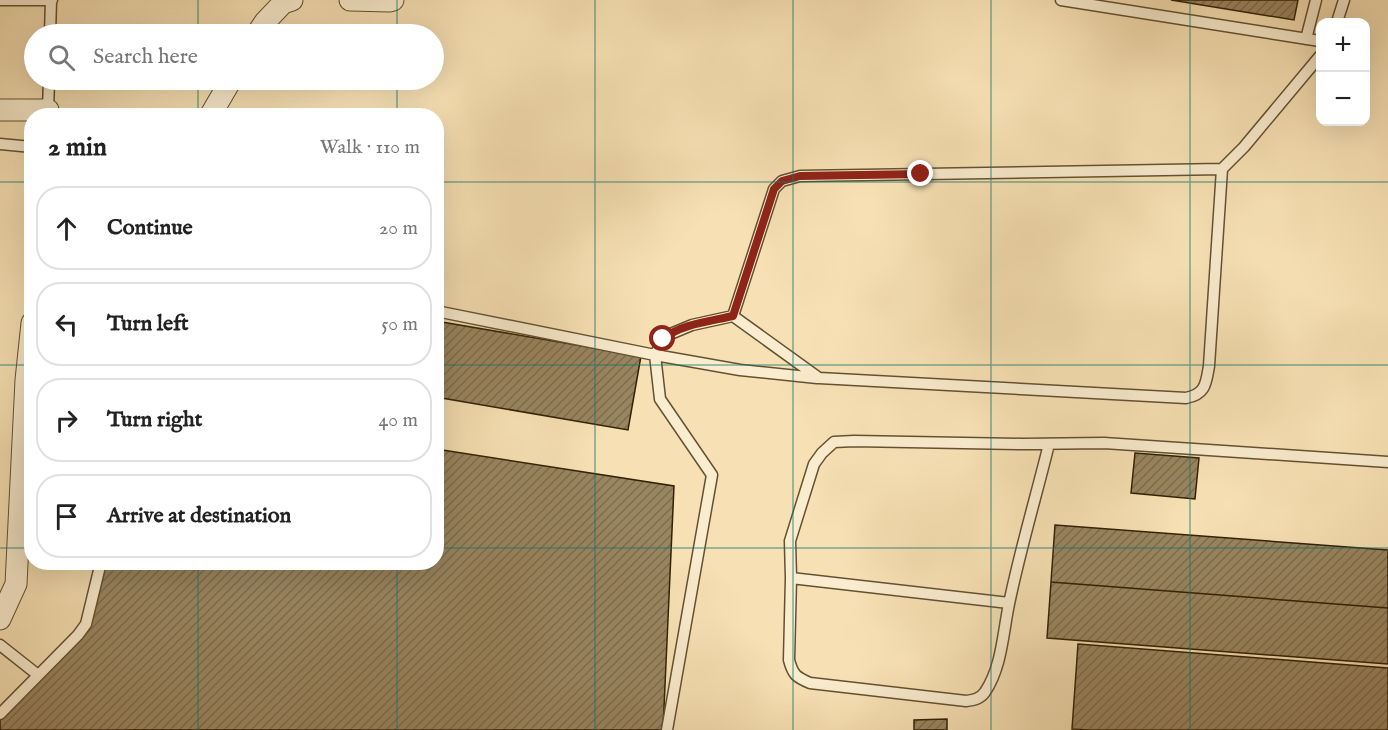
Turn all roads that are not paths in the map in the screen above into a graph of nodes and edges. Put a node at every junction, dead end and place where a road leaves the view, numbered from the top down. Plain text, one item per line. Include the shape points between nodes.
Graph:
1 (1, 0) edge
2 (51, 0) edge
3 (292, 0) edge
4 (350, 0) edge
5 (393, 0) edge
6 (1061, 0) edge
7 (1316, 0) edge
8 (1344, 0) edge
9 (1338, 18) edge
10 (50, 24) edge
11 (264, 24) edge
12 (1306, 39) junction
13 (1316, 40) edge
14 (1316, 61) edge
15 (49, 90) edge
16 (225, 90) edge
17 (48, 108) edge
18 (215, 108) edge
19 (0, 110) edge
20 (24, 112) edge
21 (0, 144) edge
22 (24, 146) edge
23 (1222, 169) junction
24 (444, 314) edge
25 (733, 316) junction
26 (656, 356) junction
27 (819, 378) junction
28 (24, 421) edge
29 (1049, 444) junction
30 (1388, 462) edge
31 (99, 570) edge
32 (790, 578) junction
33 (1009, 603) junction
34 (0, 619) edge
35 (3, 647) edge
36 (34, 671) junction
37 (0, 714) edge
38 (667, 730) edge

1 - 2 lane
2 - 10 lane
3 - 11 street via 282,3
4 - 5 street
6 - 12 lane
7 - 12 lane
8 - 9 lane
12 - 13 lane
14 - 23 lane
15 - 17 lane
16 - 18 street
19 - 20 street
21 - 22 lane
23 - 25 lane via 790,178 774,189
23 - 27 lane via 1209,366 1206,385 1195,396
24 - 26 lane
25 - 26 lane via 668,335
25 - 27 lane
26 - 27 lane
26 - 38 lane via 660,399 712,475
28 - 34 street via 16,584
29 - 30 lane via 1104,443
29 - 32 lane via 834,442 812,469 790,541
29 - 33 lane
31 - 36 lane via 86,624
32 - 33 lane
32 - 33 lane via 789,660 798,678 810,683 966,701 985,693 993,677
35 - 36 lane
36 - 37 lane

